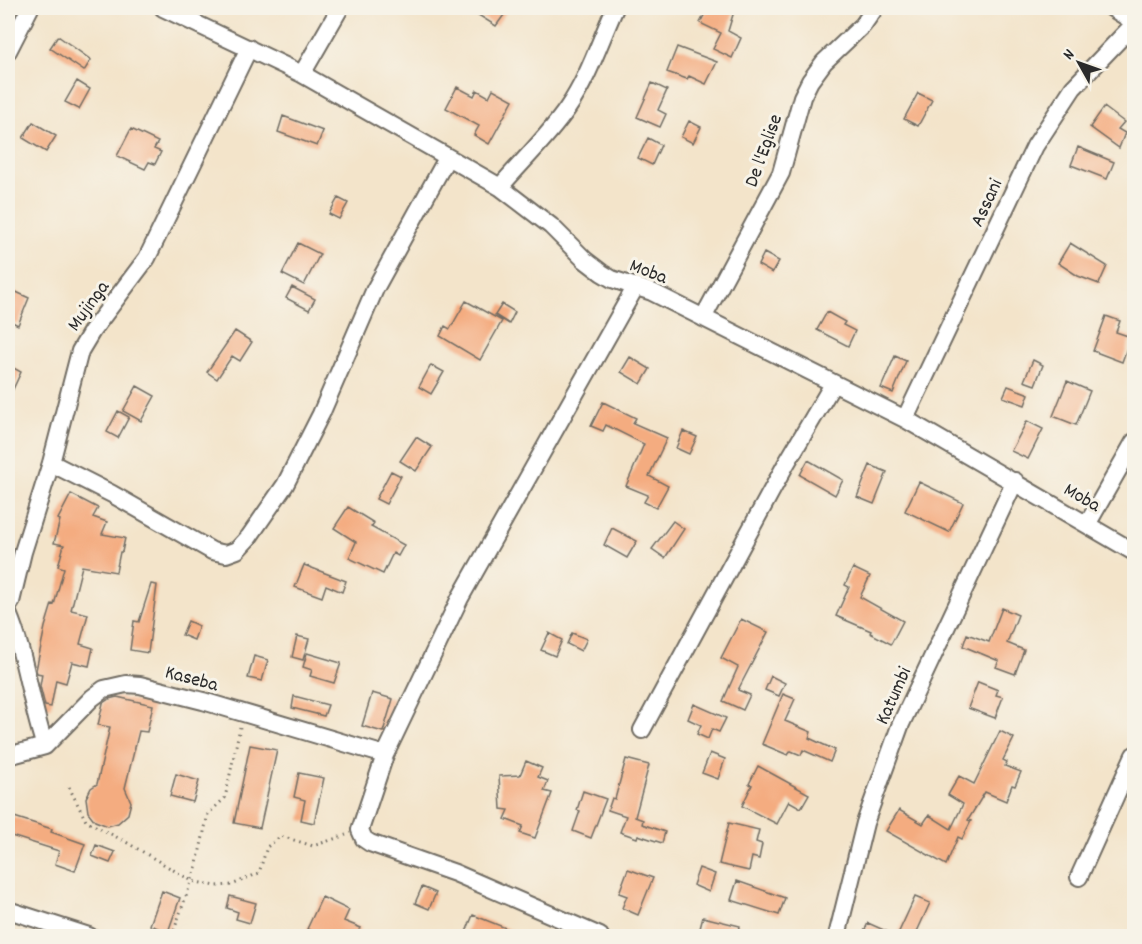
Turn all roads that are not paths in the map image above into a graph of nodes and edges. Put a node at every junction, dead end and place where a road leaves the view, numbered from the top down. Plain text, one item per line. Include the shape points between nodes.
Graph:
1 (30, 8) edge
2 (163, 8) edge
3 (340, 8) edge
4 (615, 8) edge
5 (874, 8) edge
6 (1112, 8) edge
7 (1134, 23) edge
8 (249, 48) junction
9 (8, 51) edge
10 (302, 74) junction
11 (447, 158) junction
12 (500, 187) junction
13 (636, 286) junction
14 (703, 318) junction
15 (833, 384) junction
16 (905, 419) junction
17 (1134, 442) edge
18 (51, 463) junction
19 (1015, 481) junction
20 (1088, 523) junction
21 (1134, 552) edge
22 (8, 606) edge
23 (8, 613) edge
24 (642, 730) dead end
25 (45, 746) junction
26 (385, 755) junction
27 (1134, 755) edge
28 (8, 756) edge
29 (1079, 877) dead end
30 (8, 910) edge
31 (89, 936) edge
32 (600, 936) edge
33 (837, 936) edge

1 - 9 street
2 - 8 street, Moba
3 - 10 street
4 - 12 street via 568,108
5 - 14 street, De l'Eglise via 810,81 781,173
6 - 7 street
7 - 16 street, Assani via 1073,88 1035,146
8 - 10 street, Moba
8 - 18 street, Mujinga via 147,258 80,351
10 - 11 street, Moba
11 - 12 street, Moba
11 - 18 street via 375,289 321,414 285,485 237,550 226,554 212,551
12 - 13 street, Moba via 551,226 585,260 612,279
13 - 14 street, Moba
13 - 26 street via 460,598
14 - 15 street, Moba
15 - 16 street, Moba
15 - 24 street
16 - 19 street, Moba
17 - 20 street
18 - 22 street, Mujinga
19 - 20 street, Moba
19 - 33 street, Katumbi via 900,726 865,823
20 - 21 street, Moba
23 - 25 street
25 - 26 street, Kaseba via 104,689 140,685
25 - 28 street
26 - 32 street via 360,830 364,839 455,873
27 - 29 street
30 - 31 street

